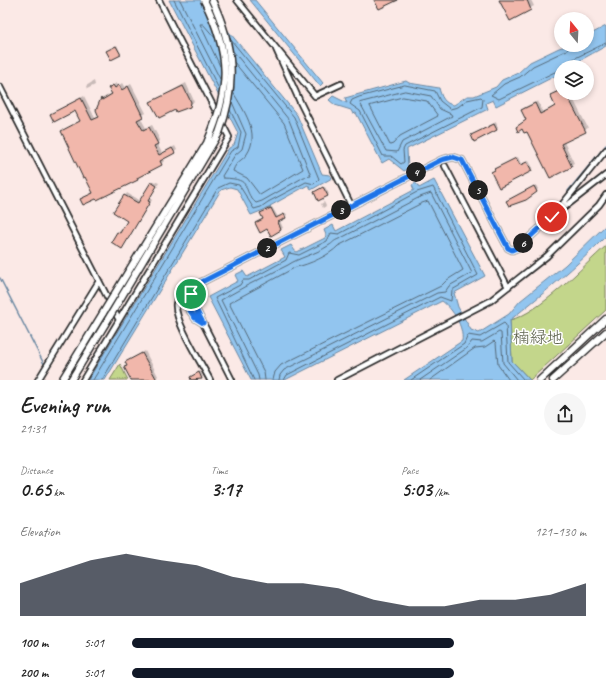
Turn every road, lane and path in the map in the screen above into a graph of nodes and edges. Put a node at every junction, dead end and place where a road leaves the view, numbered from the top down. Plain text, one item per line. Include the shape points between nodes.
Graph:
1 (159, 0) edge
2 (204, 0) edge
3 (212, 0) edge
4 (236, 0) edge
5 (276, 48) junction
6 (340, 84) dead end
7 (0, 87) edge
8 (606, 150) edge
9 (445, 166) dead end
10 (606, 175) edge
11 (606, 195) edge
12 (351, 205) junction
13 (552, 217) junction
14 (99, 281) junction
15 (508, 287) junction
16 (191, 294) dead end
17 (180, 296) junction
18 (606, 319) edge
19 (119, 320) junction
20 (203, 323) junction
21 (606, 332) edge
22 (542, 379) edge
23 (38, 380) edge
24 (62, 380) edge
25 (71, 380) edge
26 (83, 380) edge
27 (210, 380) edge
28 (232, 380) edge
29 (337, 380) edge
30 (553, 380) edge

1 - 19 street via 229,137
2 - 24 street, bridge via 219,35 224,62 224,96 217,120 207,143
3 - 25 street, bridge via 226,34 232,76 226,114 219,133
4 - 5 street
5 - 6 street via 315,96
5 - 12 street
7 - 14 street
8 - 13 street
9 - 15 street
10 - 13 street
11 - 15 street via 547,256
12 - 13 street via 441,160 453,157 462,160 508,248 512,250 519,247
12 - 17 street via 184,291
14 - 19 street
14 - 23 street
15 - 29 street via 490,301
16 - 20 street via 190,298
17 - 20 street via 195,318
17 - 27 street via 176,306 178,316
18 - 22 street
19 - 26 street
20 - 28 street
21 - 30 street

